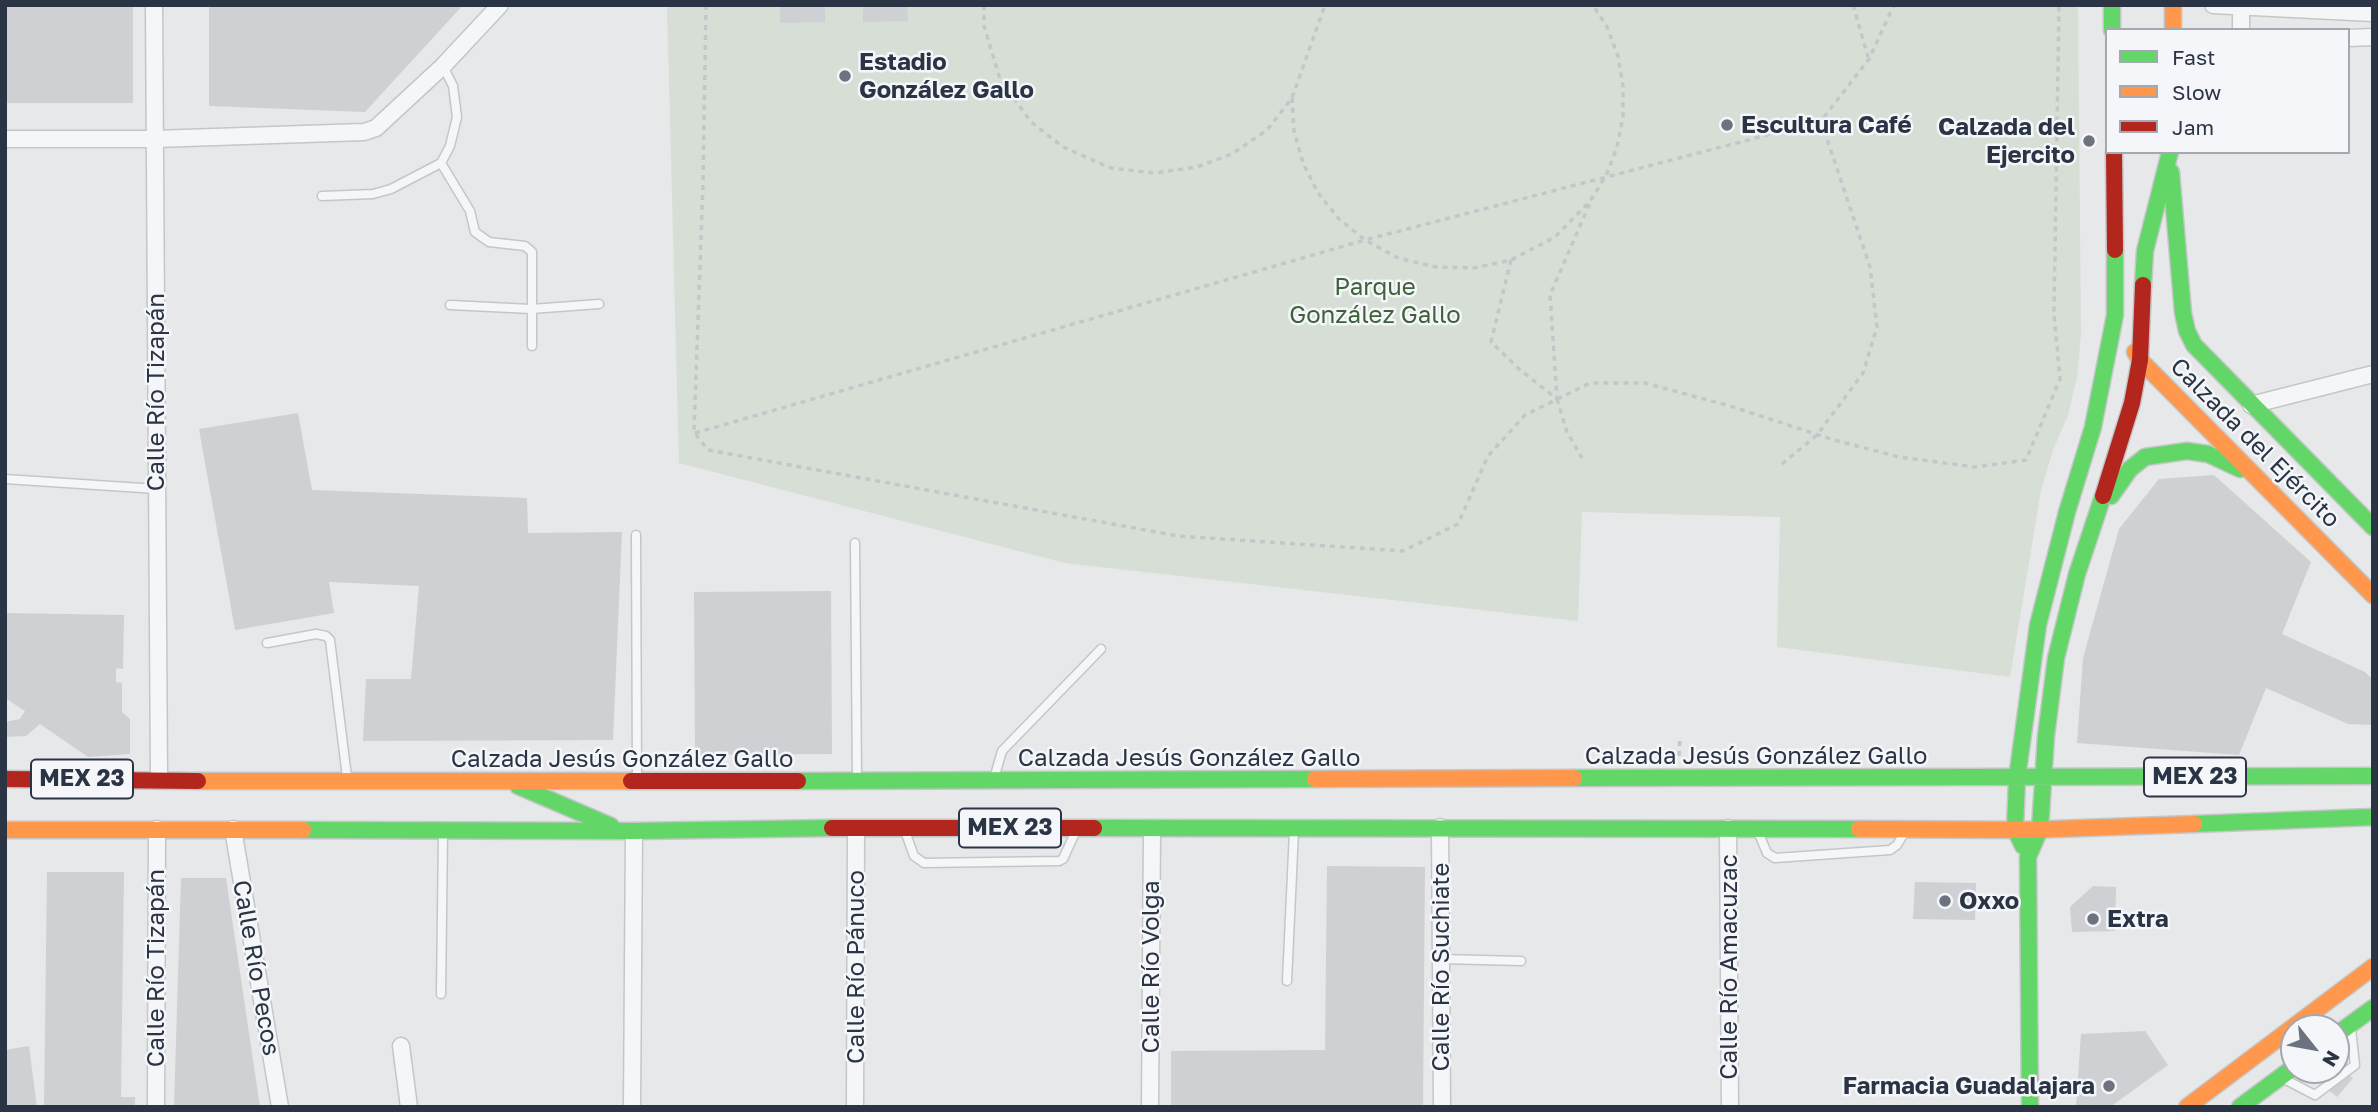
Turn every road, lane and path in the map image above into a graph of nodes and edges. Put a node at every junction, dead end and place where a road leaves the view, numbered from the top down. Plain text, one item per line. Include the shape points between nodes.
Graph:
1 (154, 5) edge
2 (500, 5) edge
3 (706, 5) edge
4 (984, 5) edge
5 (1325, 5) edge
6 (1593, 5) edge
7 (1853, 5) edge
8 (1894, 5) edge
9 (2059, 5) edge
10 (2112, 5) edge
11 (2173, 5) edge
12 (2213, 5) edge
13 (2241, 6) edge
14 (2373, 13) edge
15 (2112, 28) edge
16 (2173, 28) edge
17 (2241, 28) edge
18 (2373, 37) edge
19 (2350, 38) edge
20 (1869, 59) junction
21 (443, 66) junction
22 (1292, 98) junction
23 (1821, 121) junction
24 (5, 139) edge
25 (155, 139) junction
26 (2114, 154) edge
27 (2170, 154) edge
28 (441, 163) junction
29 (1606, 176) junction
30 (322, 196) dead end
31 (1591, 201) junction
32 (1365, 240) junction
33 (1511, 260) junction
34 (450, 304) dead end
35 (599, 304) dead end
36 (531, 309) junction
37 (2115, 315) junction
38 (532, 346) dead end
39 (2140, 360) junction
40 (2373, 374) edge
41 (1557, 399) junction
42 (2251, 405) junction
43 (695, 433) junction
44 (1817, 435) junction
45 (1582, 458) dead end
46 (1782, 464) dead end
47 (5, 479) edge
48 (156, 489) junction
49 (2290, 509) junction
50 (2373, 527) edge
51 (2091, 533) junction
52 (636, 535) dead end
53 (855, 543) dead end
54 (2373, 594) edge
55 (267, 643) dead end
56 (1101, 649) dead end
57 (2373, 776) edge
58 (2017, 778) junction
59 (2042, 778) junction
60 (5, 779) edge
61 (159, 779) junction
62 (507, 781) junction
63 (637, 781) junction
64 (857, 781) junction
65 (993, 781) junction
66 (347, 782) junction
67 (2373, 817) edge
68 (1440, 827) junction
69 (856, 828) junction
70 (904, 828) junction
71 (1077, 828) junction
72 (1152, 828) junction
73 (1295, 828) junction
74 (1728, 828) junction
75 (1756, 828) junction
76 (157, 829) junction
77 (233, 829) junction
78 (1907, 829) junction
79 (2015, 829) junction
80 (2040, 829) junction
81 (5, 830) edge
82 (443, 830) junction
83 (629, 831) junction
84 (2028, 857) junction
85 (1441, 959) junction
86 (1521, 961) dead end
87 (2373, 967) edge
88 (1287, 981) dead end
89 (441, 994) dead end
90 (2373, 1008) edge
91 (2351, 1024) joint
92 (401, 1046) dead end
93 (2350, 1069) edge
94 (2280, 1077) edge
95 (2293, 1084) edge
96 (2330, 1084) edge
97 (156, 1107) edge
98 (280, 1107) edge
99 (409, 1107) edge
100 (632, 1107) edge
101 (855, 1107) edge
102 (1150, 1107) edge
103 (1442, 1107) edge
104 (1730, 1107) edge
105 (2031, 1107) edge
106 (2187, 1107) edge
107 (2240, 1107) edge

1 - 25 street, Calle Río Tizapán
2 - 21 street
3 - 43 path
4 - 22 path via 984,26 1000,79 1031,122 1063,148 1111,168 1154,173 1197,167 1232,154 1267,130
5 - 22 path
6 - 29 path via 1618,56 1623,86 1618,147
7 - 20 path
8 - 20 path
9 - 44 path via 2054,313 2060,379 2026,460 1975,467 1899,457
10 - 15 main road
11 - 16 main road
12 - 13 street
13 - 14 street
13 - 17 street
18 - 19 street
20 - 23 path
21 - 25 street via 376,128 364,132
21 - 28 lane via 453,86 457,117
22 - 32 path via 1294,131 1318,193 1339,219
23 - 29 path
23 - 44 path via 1870,267 1877,327 1863,373
24 - 25 street
25 - 48 street, Calle Río Tizapán
26 - 37 main road
27 - 39 main road via 2144,251
27 - 42 main road, Calzada del Ejército via 2187,331 2194,345
28 - 30 lane via 373,194
28 - 36 lane via 470,211 475,232 489,242 525,246 532,252
29 - 31 path
29 - 32 path
31 - 33 path via 1555,237
31 - 41 path via 1550,295
32 - 33 path via 1398,258 1436,267 1474,268
32 - 43 path
33 - 41 path via 1491,342
34 - 36 lane
35 - 36 lane
36 - 38 lane
37 - 39 main road, Calzada del Ejército
37 - 58 main road via 2093,427 2038,625
39 - 49 main road, Calzada del Ejército
39 - 51 main road via 2119,449
40 - 42 street
41 - 43 path via 1525,415 1488,457 1458,524 1404,551 1178,536 708,450
41 - 44 path via 1590,383 1645,383 1730,405
41 - 45 path via 1567,432
42 - 50 main road, Calzada del Ejército
44 - 46 path
47 - 48 lane
48 - 61 street, Calle Río Tizapán
49 - 51 main road via 2235,465 2208,454 2165,453 2145,457 2130,469
49 - 54 main road, Calzada del Ejército
51 - 59 main road via 2056,658
52 - 63 lane
53 - 64 lane
55 - 66 lane via 316,634 330,640
56 - 65 lane via 1002,751
57 - 59 main road, Calzada Jesús González Gallo / MEX 23
58 - 59 main road, Calzada Jesús González Gallo / MEX 23
58 - 65 main road, Calzada Jesús González Gallo / MEX 23
58 - 79 main road
59 - 80 main road
60 - 61 main road, Calzada Jesús González Gallo / MEX 23
61 - 66 main road, Calzada Jesús González Gallo / MEX 23
62 - 63 main road, Calzada Jesús González Gallo / MEX 23
62 - 66 main road, Calzada Jesús González Gallo / MEX 23
62 - 83 main road
63 - 64 main road, Calzada Jesús González Gallo / MEX 23
64 - 65 main road, Calzada Jesús González Gallo / MEX 23
67 - 80 main road, MEX 23
68 - 73 main road, MEX 23
68 - 74 main road, MEX 23
68 - 85 street, Calle Río Suchiate
69 - 70 main road, MEX 23
69 - 83 main road, MEX 23
69 - 101 street, Calle Río Pánuco
70 - 71 main road, MEX 23
70 - 71 lane via 912,853 924,863 1059,861
71 - 72 main road, MEX 23
72 - 73 main road, MEX 23
72 - 102 street, Calle Río Volga
73 - 88 lane
74 - 75 main road, MEX 23
74 - 104 street, Calle Río Amacuzac
75 - 78 main road, MEX 23
75 - 78 lane via 1767,853 1775,858 1890,850
76 - 77 main road, MEX 23
76 - 81 main road, MEX 23
76 - 97 street, Calle Río Tizapán
77 - 82 main road, MEX 23
77 - 98 street, Calle Río Pecos
78 - 79 main road, MEX 23
79 - 80 main road, MEX 23
79 - 84 main road
80 - 84 main road
82 - 83 main road, MEX 23
82 - 89 lane
83 - 100 street
84 - 105 main road
85 - 86 lane
85 - 103 street, Calle Río Suchiate
87 - 106 main road
90 - 91 main road
91 - 93 lane via 2355,1065
92 - 99 street
94 - 107 main road
95 - 96 lane via 2315,1096

